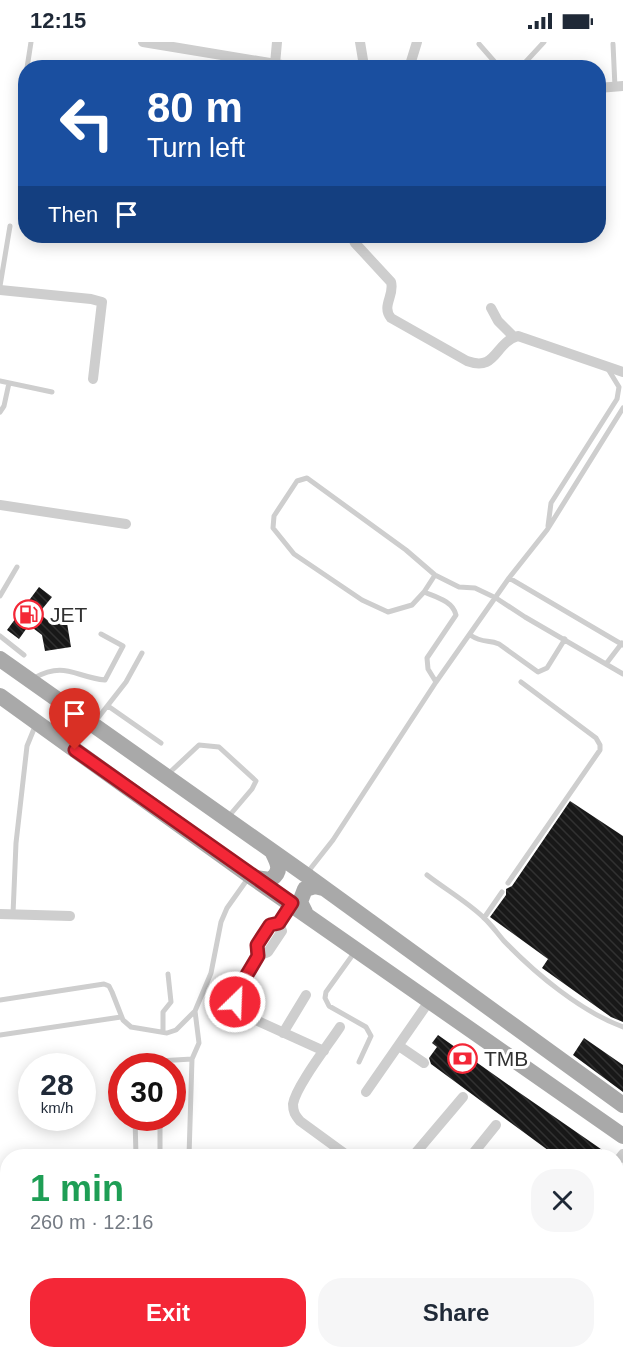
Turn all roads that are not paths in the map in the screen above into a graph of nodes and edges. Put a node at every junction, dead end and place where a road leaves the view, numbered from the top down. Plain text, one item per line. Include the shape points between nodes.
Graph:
1 (31, 42) edge
2 (143, 42) edge
3 (277, 42) edge
4 (360, 42) edge
5 (417, 42) edge
6 (544, 42) edge
7 (156, 43) edge
8 (479, 44) dead end
9 (613, 44) dead end
10 (28, 60) edge
11 (252, 60) edge
12 (275, 60) edge
13 (362, 60) edge
14 (411, 60) edge
15 (493, 60) edge
16 (527, 60) edge
17 (619, 86) edge
18 (10, 226) dead end
19 (355, 243) edge
20 (0, 288) edge
21 (491, 308) dead end
22 (514, 337) junction
23 (605, 365) junction
24 (623, 372) edge
25 (93, 379) dead end
26 (0, 381) edge
27 (9, 383) junction
28 (52, 392) dead end
29 (623, 408) edge
30 (0, 412) edge
31 (0, 505) edge
32 (126, 524) dead end
33 (547, 530) junction
34 (18, 567) dead end
35 (435, 575) junction
36 (509, 578) junction
37 (424, 592) junction
38 (0, 596) edge
39 (496, 598) junction
40 (102, 634) dead end
41 (470, 635) junction
42 (0, 636) edge
43 (565, 639) junction
44 (622, 644) edge
45 (142, 653) dead end
46 (24, 655) dead end
47 (0, 658) edge
48 (606, 664) junction
49 (623, 674) edge
50 (30, 680) junction
51 (436, 682) junction
52 (521, 682) dead end
53 (0, 696) edge
54 (108, 706) junction
55 (36, 722) junction
56 (93, 725) junction
57 (161, 743) dead end
58 (166, 776) junction
59 (226, 819) junction
60 (272, 851) junction
61 (306, 874) junction
62 (427, 875) dead end
63 (252, 877) junction
64 (508, 883) dead end
65 (323, 888) junction
66 (502, 892) dead end
67 (298, 908) junction
68 (0, 914) edge
69 (13, 914) junction
70 (70, 916) dead end
71 (484, 918) junction
72 (357, 949) junction
73 (168, 974) dead end
74 (306, 995) dead end
75 (0, 1000) edge
76 (430, 1000) junction
77 (195, 1011) junction
78 (121, 1017) junction
79 (340, 1027) dead end
80 (623, 1027) edge
81 (163, 1032) junction
82 (283, 1033) junction
83 (0, 1035) edge
84 (399, 1046) junction
85 (324, 1051) junction
86 (192, 1059) junction
87 (186, 1060) edge
88 (359, 1062) dead end
89 (424, 1063) dead end
90 (366, 1092) dead end
91 (463, 1097) dead end
92 (623, 1105) edge
93 (496, 1125) dead end
94 (135, 1131) edge
95 (160, 1131) edge
96 (623, 1136) edge
97 (136, 1149) edge
98 (160, 1149) edge
99 (189, 1149) edge
100 (338, 1149) edge
101 (418, 1149) edge
102 (477, 1149) edge

1 - 10 lane
2 - 7 street
3 - 12 street
4 - 13 street
5 - 14 street
6 - 16 lane
7 - 11 street
8 - 15 lane
9 - 17 lane
18 - 20 lane
19 - 22 street via 391,282 393,289 386,306 395,321 476,364 491,361 502,344
20 - 25 street via 102,302
21 - 22 street
22 - 23 street via 528,338
23 - 24 street
23 - 33 lane via 619,387 617,399 551,503
26 - 27 lane
27 - 28 lane
27 - 30 lane
29 - 33 lane
31 - 32 street
33 - 36 lane
34 - 38 lane
35 - 37 lane
35 - 37 lane via 307,478 297,481 274,516 273,528 294,554 362,600 388,612 412,605
35 - 39 lane
36 - 39 lane
36 - 44 lane
37 - 51 lane via 453,606 456,615 427,658
39 - 41 lane
39 - 43 lane
40 - 50 lane via 123,646 105,680 47,670
41 - 43 lane via 499,644 538,672 547,668
41 - 51 lane
42 - 46 lane
43 - 48 lane
44 - 48 lane
45 - 54 lane
47 - 50 main road
48 - 49 lane
50 - 56 main road
51 - 61 lane via 333,840
52 - 64 lane via 596,738 600,750
53 - 55 main road
54 - 56 lane
54 - 57 lane
55 - 63 main road
55 - 69 lane via 27,746
56 - 58 main road
58 - 59 main road
58 - 59 lane via 199,745 219,747 256,781
59 - 60 main road
60 - 61 main road
60 - 63 main road via 278,873 270,880
61 - 65 main road
62 - 71 lane
63 - 67 main road
63 - 77 lane via 227,908 221,922 211,973
65 - 67 main road via 305,889
65 - 92 main road
66 - 71 lane
67 - 72 main road
67 - 82 street via 279,923 282,931 268,952 258,956 236,993 240,1013
68 - 69 street
69 - 70 street
71 - 80 lane via 528,964 561,990 602,1020
72 - 76 main road
72 - 88 lane via 325,998 329,1006 370,1032 369,1045
73 - 81 lane via 171,1002 163,1012
74 - 82 street
75 - 78 lane via 104,984 109,986
76 - 84 street
76 - 96 main road
77 - 81 lane via 176,1030
77 - 86 lane via 199,1043
78 - 81 lane via 130,1027
78 - 83 lane
79 - 85 street
82 - 85 street
84 - 89 street
84 - 90 street
85 - 100 street via 297,1092 294,1113
86 - 87 lane
86 - 99 lane
91 - 101 street
93 - 102 street
94 - 97 lane
95 - 98 lane

